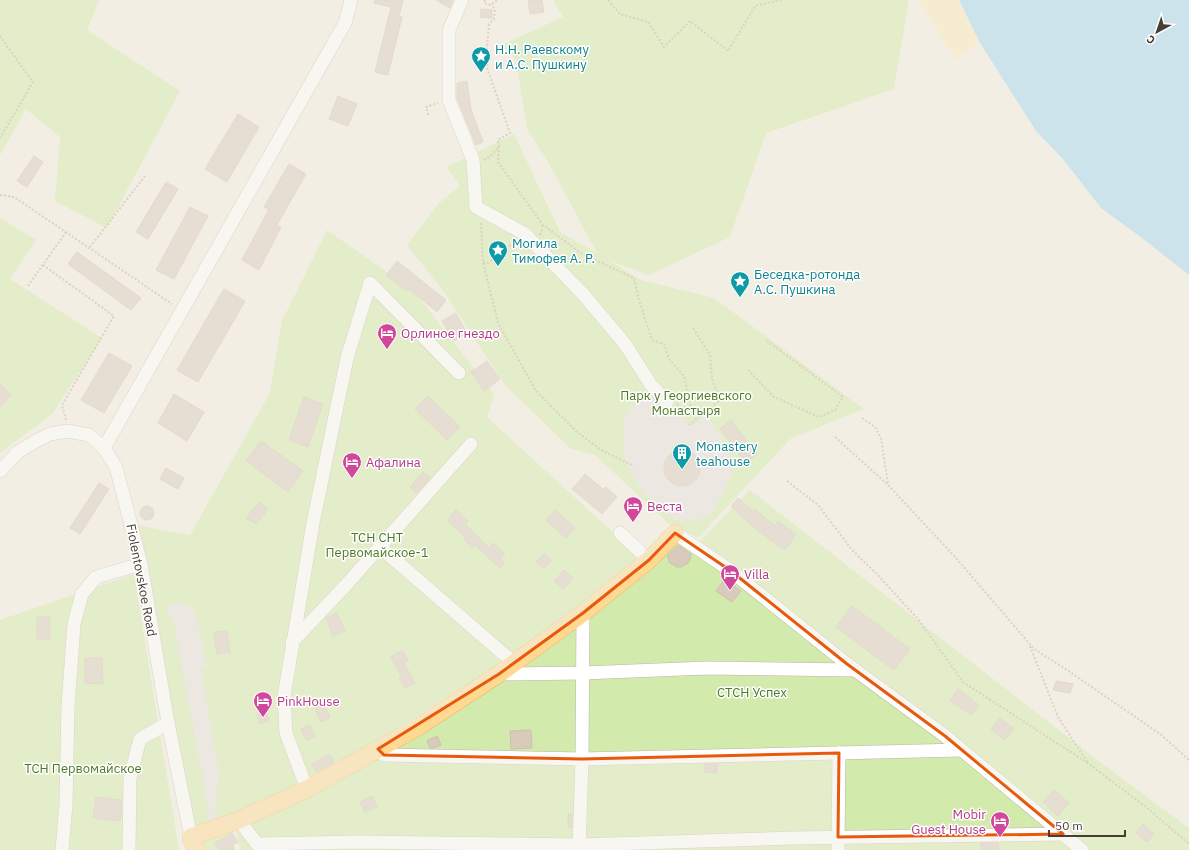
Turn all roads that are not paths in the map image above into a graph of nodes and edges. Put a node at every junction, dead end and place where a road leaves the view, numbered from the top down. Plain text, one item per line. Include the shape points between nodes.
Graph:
1 (351, 0) edge
2 (462, 0) edge
3 (459, 373) dead end
4 (672, 403) road end
5 (471, 444) dead end
6 (104, 448) junction
7 (0, 471) edge
8 (620, 533) dead end
9 (675, 533) joint
10 (380, 547) junction
11 (649, 560) junction
12 (141, 564) junction
13 (582, 614) junction
14 (292, 642) junction
15 (514, 663) junction
16 (855, 670) junction
17 (583, 673) junction
18 (499, 674) junction
19 (168, 723) junction
20 (378, 749) junction
21 (962, 750) junction
22 (839, 753) junction
23 (582, 759) junction
24 (307, 789) junction
25 (239, 820) junction
26 (1063, 834) junction
27 (193, 843) edge
28 (838, 844) edge
29 (579, 848) edge
30 (62, 850) edge
31 (129, 850) edge
32 (1082, 850) edge

1 - 6 street via 345,23
2 - 4 street via 449,30 449,100 470,152 476,207 524,234 582,294 624,344 651,385
3 - 14 street via 370,283 347,358 313,522
5 - 10 street
6 - 7 street, Fiolentovskoe Road via 89,435 68,431 50,434 18,452
6 - 12 street, Fiolentovskoe Road via 116,467
8 - 11 street
9 - 11 main road
9 - 16 street via 731,571
10 - 14 street
10 - 15 street
11 - 13 main road
12 - 19 street, Fiolentovskoe Road
12 - 30 street via 96,576 82,594 74,624
13 - 15 main road
13 - 17 street
14 - 24 street via 284,696 286,733
15 - 18 main road
16 - 17 street via 707,668
16 - 21 street
17 - 18 street
17 - 23 street
18 - 20 main road via 418,727
19 - 27 street, Fiolentovskoe Road
19 - 31 street via 140,738 130,778
20 - 23 street via 384,755
20 - 24 main road
21 - 22 street
21 - 26 street
22 - 23 street
22 - 28 street
23 - 29 street
24 - 25 main road
25 - 27 main road
25 - 29 street via 257,844 358,842
26 - 28 street
26 - 32 street
28 - 29 street

